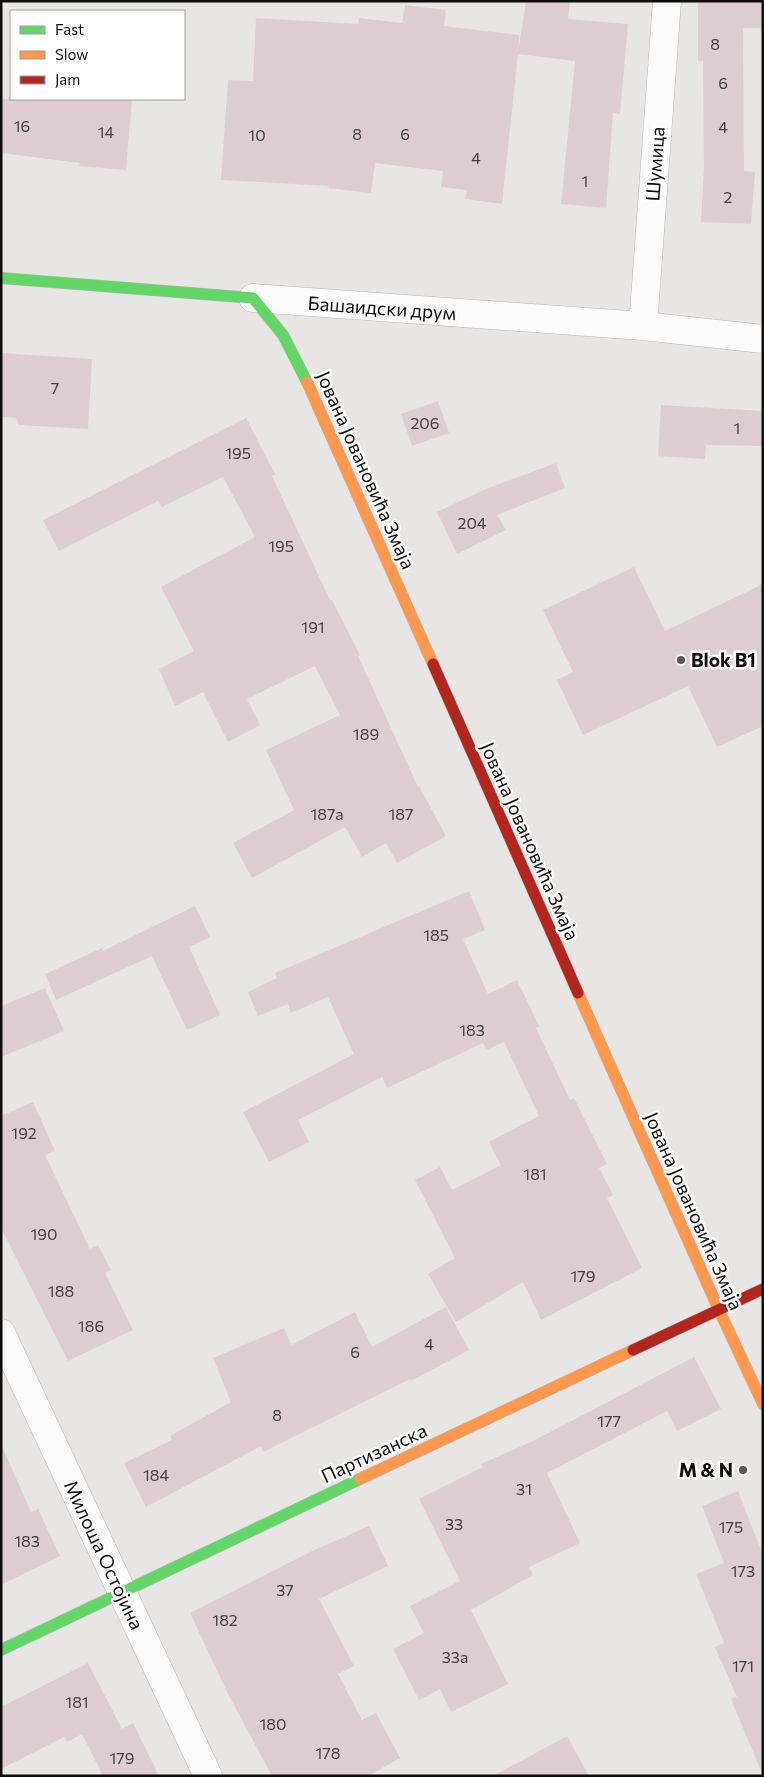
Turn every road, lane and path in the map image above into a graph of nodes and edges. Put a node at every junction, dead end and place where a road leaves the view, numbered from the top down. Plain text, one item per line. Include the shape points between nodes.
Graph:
1 (667, 1) edge
2 (1, 278) edge
3 (254, 298) junction
4 (642, 326) junction
5 (763, 339) edge
6 (763, 1289) edge
7 (719, 1310) junction
8 (1, 1333) edge
9 (763, 1404) edge
10 (121, 1592) junction
11 (1, 1650) edge
12 (208, 1776) edge

1 - 4 street, Шумица
2 - 3 street, Башаидски друм
3 - 4 street, Башаидски друм
3 - 7 street, Јована Јовановића Змаја via 283,335 308,383
4 - 5 street, Башаидски друм
6 - 7 street, Партизанска
7 - 9 street, Јована Јовановића Змаја
7 - 10 street, Партизанска
8 - 10 street, Милоша Остојина
10 - 11 street, Партизанска
10 - 12 street, Милоша Остојина

